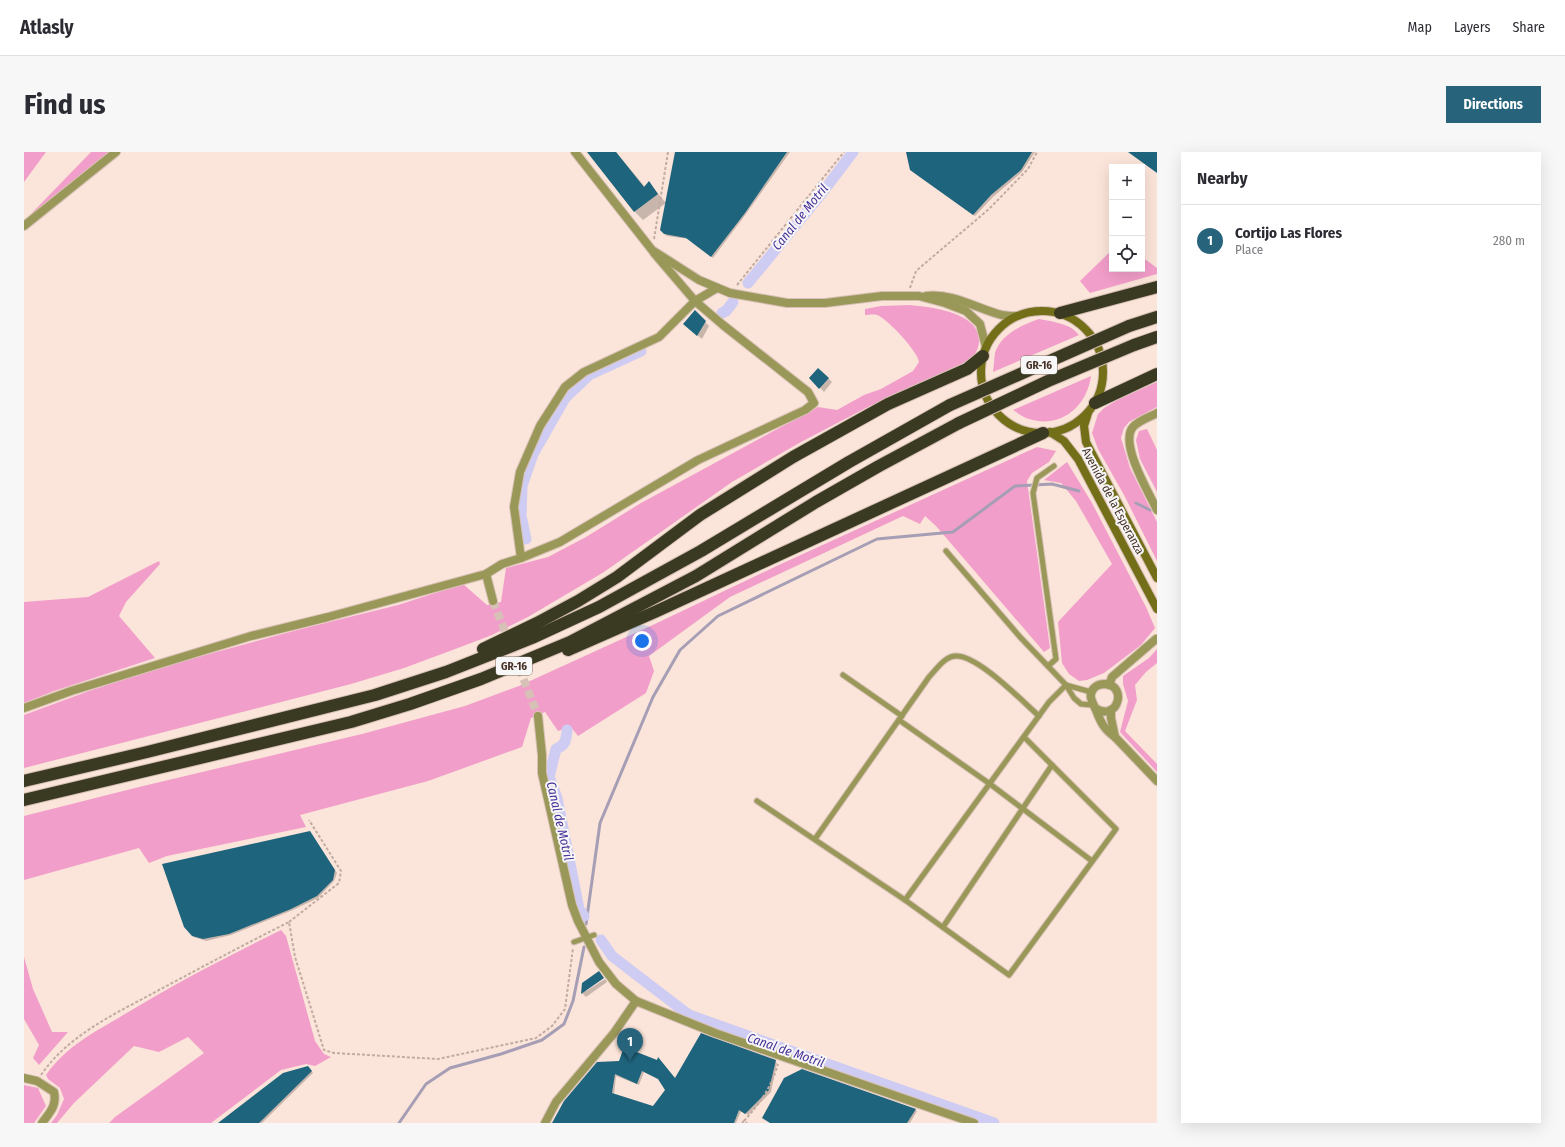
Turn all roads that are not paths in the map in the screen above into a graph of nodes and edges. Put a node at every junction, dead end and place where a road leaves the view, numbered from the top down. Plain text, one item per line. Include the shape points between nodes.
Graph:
1 (116, 152) edge
2 (575, 152) edge
3 (24, 226) edge
4 (652, 250) junction
5 (1157, 287) edge
6 (717, 288) junction
7 (919, 296) junction
8 (695, 301) junction
9 (1060, 313) junction
10 (1016, 316) junction
11 (1157, 317) edge
12 (1157, 337) edge
13 (984, 351) junction
14 (1157, 374) edge
15 (1091, 408) junction
16 (1157, 413) edge
17 (1047, 432) junction
18 (1054, 466) dead end
19 (1157, 510) edge
20 (946, 551) dead end
21 (521, 558) junction
22 (486, 574) junction
23 (1157, 578) edge
24 (493, 601) tunnel mouth
25 (1157, 610) edge
26 (1156, 639) edge
27 (539, 655) junction
28 (1048, 666) junction
29 (446, 672) junction
30 (843, 676) dead end
31 (1066, 685) junction
32 (1109, 685) junction
33 (1091, 692) junction
34 (1094, 707) junction
35 (24, 708) edge
36 (1111, 710) junction
37 (538, 716) tunnel mouth
38 (1039, 716) junction
39 (901, 718) junction
40 (1024, 737) junction
41 (1115, 737) junction
42 (1052, 765) junction
43 (24, 781) edge
44 (1157, 781) edge
45 (990, 784) junction
46 (24, 800) edge
47 (757, 801) dead end
48 (1023, 810) junction
49 (815, 839) junction
50 (1092, 861) junction
51 (905, 900) junction
52 (943, 927) junction
53 (590, 936) junction
54 (574, 942) road end
55 (636, 1001) junction
56 (24, 1078) edge
57 (42, 1123) edge
58 (545, 1123) edge
59 (974, 1123) edge

1 - 3 street
2 - 4 street
4 - 6 street via 699,280
4 - 8 street
5 - 9 highway
6 - 7 street via 730,293 786,303 825,303 882,296
6 - 8 street
7 - 10 street via 936,294 968,302 999,315
7 - 13 street via 966,311 980,324
8 - 21 street via 660,337 584,372 565,387 540,426 520,472 514,507
8 - 21 street via 808,392 814,403 805,410 698,460 560,542
9 - 10 main road via 1031,312
9 - 15 main road via 1077,322 1090,334 1099,350 1103,368 1102,386
10 - 13 main road via 999,329
11 - 29 highway, GR-16, bridge via 1129,326 950,405 701,551 599,607 532,638
12 - 27 highway, GR-16, bridge via 1048,381 959,423 816,502 696,576 570,642
13 - 17 main road via 981,374 984,393 994,409 1007,422 1024,430
13 - 29 highway via 967,369 888,404 793,457 700,515 617,577 578,601 468,655
14 - 15 highway
15 - 17 main road via 1077,422
15 - 23 main road, Avenida de la Esperanza via 1084,426 1086,442
16 - 19 street via 1133,427 1129,445
17 - 25 main road, Avenida de la Esperanza via 1064,441 1078,459
17 - 27 highway via 571,650
18 - 28 lane via 1037,478 1033,493 1056,659
20 - 28 lane
21 - 22 street via 502,564
22 - 24 street
22 - 35 street via 251,636
26 - 32 street via 1112,677
27 - 46 highway, GR-16 via 417,702 351,722
28 - 31 lane
29 - 43 highway, GR-16 via 375,695
30 - 39 lane
31 - 33 lane
31 - 34 lane via 1081,704
31 - 38 lane
32 - 33 street via 1097,686
32 - 36 street via 1116,690 1118,699
33 - 34 street via 1090,701
34 - 36 street via 1103,712
34 - 41 street via 1099,720
36 - 41 street
37 - 53 street via 542,773 557,844 572,905
38 - 39 lane via 985,668 966,657 954,656 942,662 929,677
38 - 40 lane
39 - 45 lane
39 - 49 lane
40 - 42 lane
40 - 45 lane
41 - 44 street
42 - 48 lane
42 - 50 lane via 1116,829
45 - 48 lane
45 - 51 lane
47 - 49 lane
48 - 50 lane
48 - 52 lane
49 - 51 lane
50 - 52 lane via 1009,975
51 - 52 lane
53 - 54 lane
53 - 55 street via 599,962 612,979
55 - 58 street via 614,1033 556,1102
55 - 59 street via 715,1033
56 - 57 street via 37,1081 54,1092 56,1100 53,1109

